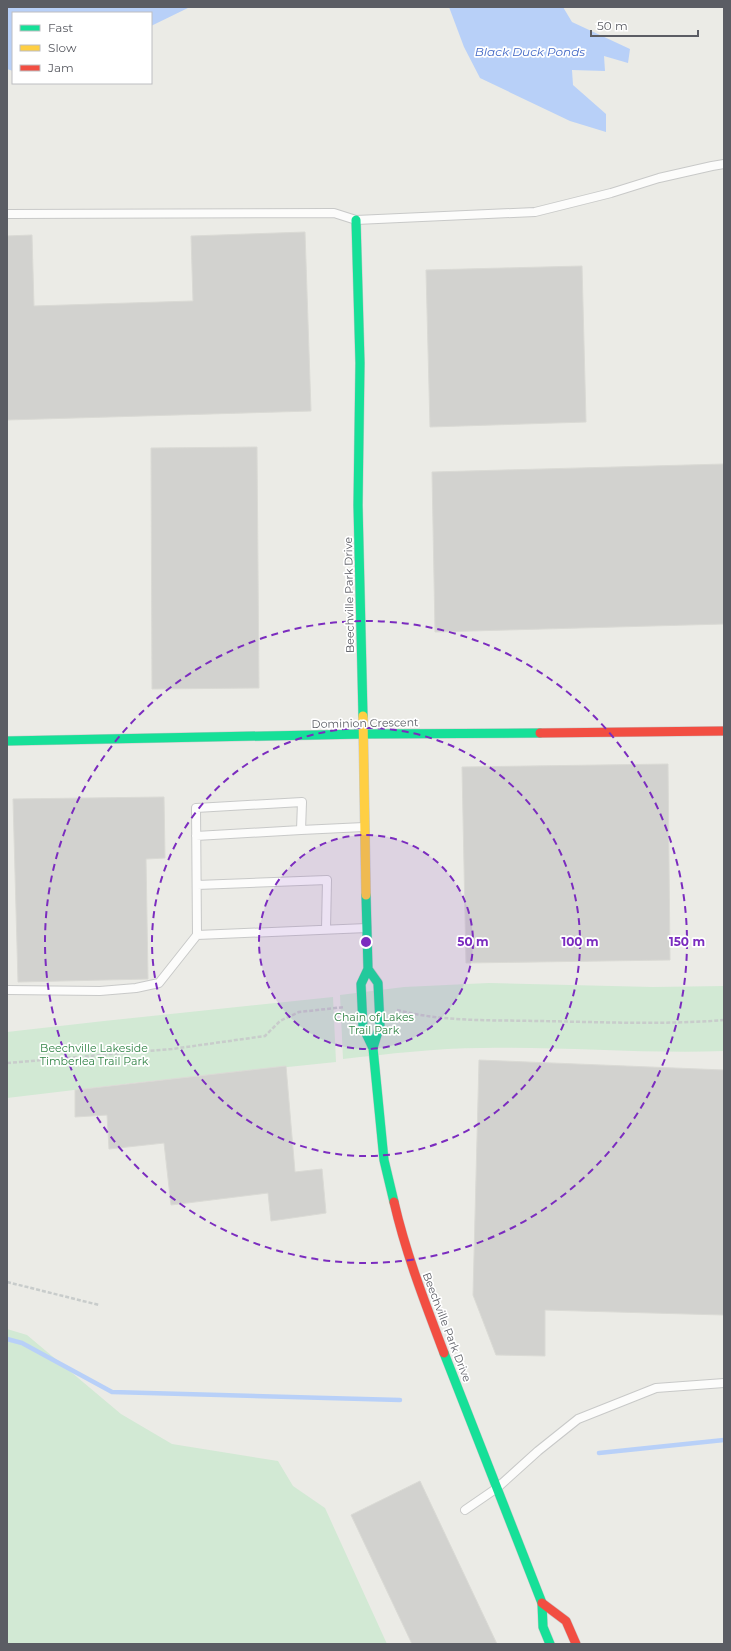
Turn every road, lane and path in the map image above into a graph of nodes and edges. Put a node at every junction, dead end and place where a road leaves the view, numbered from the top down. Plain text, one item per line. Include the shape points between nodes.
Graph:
1 (724, 164) edge
2 (7, 214) edge
3 (356, 220) junction
4 (724, 730) edge
5 (364, 734) junction
6 (7, 741) edge
7 (366, 827) junction
8 (301, 830) junction
9 (196, 836) junction
10 (197, 885) junction
11 (367, 928) junction
12 (326, 929) junction
13 (197, 935) junction
14 (368, 970) junction
15 (7, 990) edge
16 (379, 1005) junction
17 (362, 1006) junction
18 (724, 1020) edge
19 (373, 1048) junction
20 (7, 1063) edge
21 (7, 1282) edge
22 (99, 1305) dead end
23 (724, 1383) edge
24 (497, 1488) junction
25 (465, 1510) dead end
26 (542, 1603) junction
27 (550, 1644) edge
28 (576, 1644) edge

1 - 3 lane via 658,178 535,212
2 - 3 lane via 334,213
3 - 5 street, Beechville Park Drive via 360,363 358,497
4 - 5 street, Dominion Crescent
5 - 6 street, Dominion Crescent
5 - 7 street, Beechville Park Drive
7 - 8 lane
7 - 11 street, Beechville Park Drive
8 - 9 lane
8 - 9 lane via 302,802 196,808
9 - 10 lane
10 - 12 lane via 327,880
10 - 13 lane
11 - 12 lane
11 - 14 street, Beechville Park Drive
12 - 13 lane
13 - 15 lane via 159,983 100,991
14 - 16 street, Beechville Park Drive via 378,983
14 - 17 street, Beechville Park Drive via 361,984
16 - 18 path via 418,1016 483,1019 605,1022
16 - 19 street, Beechville Park Drive via 380,1025
17 - 19 street, Beechville Park Drive via 363,1028
17 - 20 path via 299,1012 280,1021 265,1036 172,1048
19 - 24 street, Beechville Park Drive via 384,1160 399,1225 419,1289
21 - 22 path
23 - 24 lane via 656,1388 578,1419
24 - 25 lane
24 - 26 street, Beechville Park Drive
26 - 27 street, Beechville Park Drive via 543,1627
26 - 28 street via 566,1621

